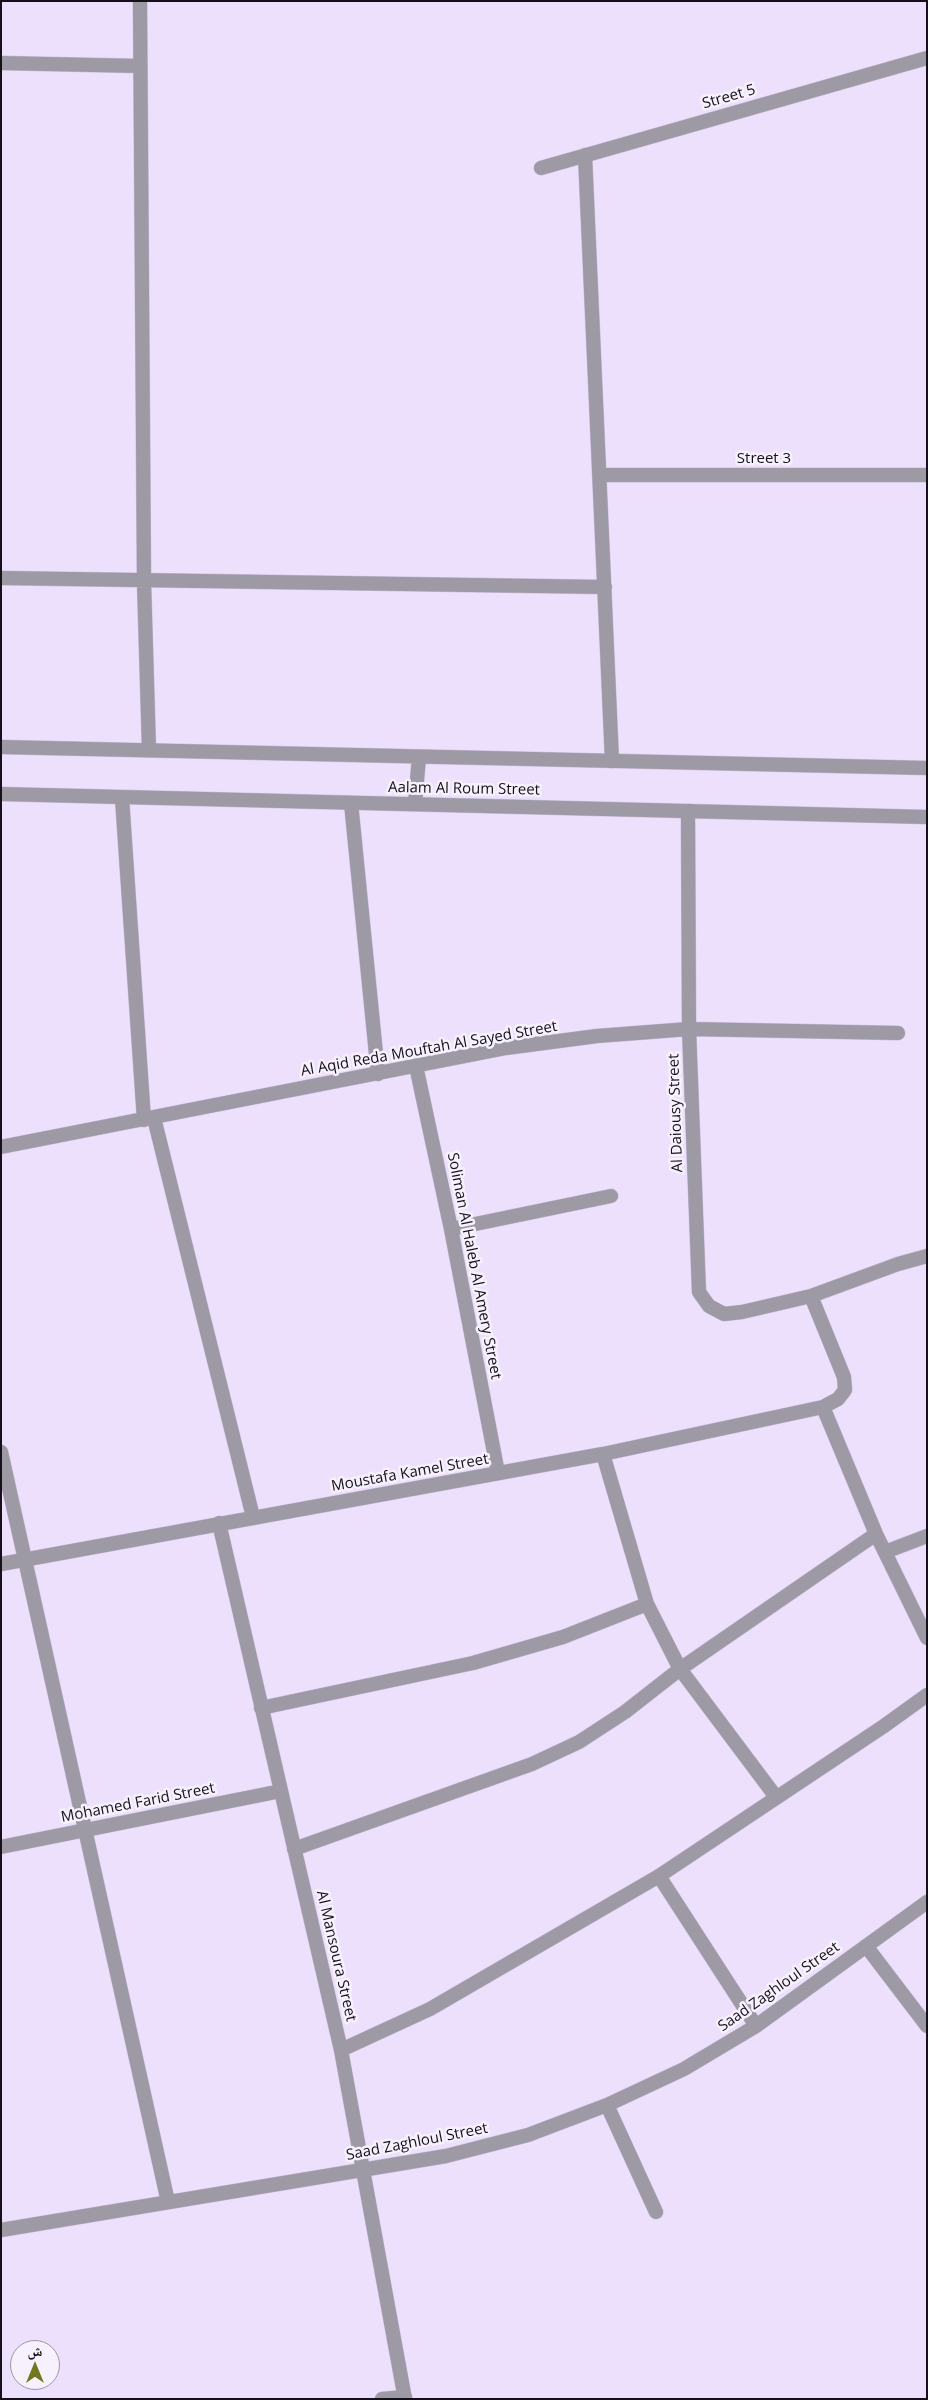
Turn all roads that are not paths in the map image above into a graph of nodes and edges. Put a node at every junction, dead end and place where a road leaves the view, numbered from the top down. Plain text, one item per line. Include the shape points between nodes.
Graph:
1 (140, 1) edge
2 (927, 58) edge
3 (1, 63) edge
4 (140, 66) junction
5 (585, 155) junction
6 (541, 168) dead end
7 (927, 475) edge
8 (600, 476) junction
9 (1, 578) edge
10 (144, 582) junction
11 (605, 587) junction
12 (1, 747) edge
13 (149, 750) junction
14 (419, 757) junction
15 (612, 761) junction
16 (927, 768) edge
17 (1, 794) edge
18 (122, 798) junction
19 (351, 803) junction
20 (415, 804) junction
21 (688, 811) junction
22 (927, 817) edge
23 (689, 1029) junction
24 (898, 1033) dead end
25 (416, 1066) junction
26 (378, 1074) junction
27 (149, 1119) junction
28 (1, 1147) edge
29 (611, 1196) dead end
30 (451, 1230) junction
31 (927, 1256) edge
32 (811, 1296) junction
33 (823, 1407) junction
34 (1, 1452) edge
35 (603, 1454) junction
36 (498, 1473) junction
37 (253, 1517) junction
38 (219, 1523) junction
39 (876, 1534) junction
40 (927, 1536) edge
41 (885, 1552) junction
42 (25, 1560) junction
43 (1, 1564) edge
44 (647, 1604) junction
45 (927, 1638) edge
46 (680, 1669) junction
47 (927, 1695) edge
48 (261, 1708) junction
49 (281, 1791) junction
50 (776, 1797) junction
51 (86, 1830) junction
52 (1, 1847) edge
53 (294, 1849) junction
54 (659, 1876) junction
55 (927, 1902) edge
56 (866, 1946) junction
57 (756, 2026) junction
58 (927, 2026) edge
59 (341, 2050) junction
60 (607, 2105) junction
61 (362, 2170) junction
62 (168, 2202) junction
63 (656, 2212) dead end
64 (1, 2230) edge
65 (405, 2398) edge
66 (382, 2399) edge

1 - 4 street
2 - 5 street, Street 5
3 - 4 street
4 - 10 street
5 - 6 street, Street 5
5 - 8 street
7 - 8 street, Street 3
8 - 11 street
9 - 10 street
10 - 11 street
10 - 13 street
11 - 15 street
12 - 13 street, Aalam Al Roum Street
13 - 14 street, Aalam Al Roum Street
14 - 15 street, Aalam Al Roum Street
14 - 20 street
15 - 16 street, Aalam Al Roum Street
17 - 18 street, Aalam Al Roum Street
18 - 19 street, Aalam Al Roum Street
18 - 27 street
19 - 20 street, Aalam Al Roum Street
19 - 26 street
20 - 21 street, Aalam Al Roum Street
21 - 22 street, Aalam Al Roum Street
21 - 23 street, Al Daiousy Street
23 - 24 street, Al Aqid Reda Mouftah Al Sayed Street
23 - 25 street, Al Aqid Reda Mouftah Al Sayed Street via 597,1036 515,1047
23 - 32 street, Al Daiousy Street via 699,1292 709,1306 724,1314
25 - 26 street, Al Aqid Reda Mouftah Al Sayed Street
25 - 30 street, Soliman Al Haleb Al Amery Street
26 - 27 street, Al Aqid Reda Mouftah Al Sayed Street
27 - 28 street, Al Aqid Reda Mouftah Al Sayed Street
27 - 37 street
29 - 30 street
30 - 36 street, Soliman Al Haleb Al Amery Street
31 - 32 street, Al Daiousy Street
32 - 33 street via 844,1377 845,1390 838,1399
33 - 35 street, Moustafa Kamel Street
33 - 39 street
34 - 42 street
35 - 36 street, Moustafa Kamel Street
35 - 44 street
36 - 37 street, Moustafa Kamel Street
37 - 38 street, Moustafa Kamel Street
38 - 42 street, Moustafa Kamel Street
38 - 48 street, Al Mansoura Street
39 - 41 street
39 - 46 street
40 - 41 street
41 - 45 street
42 - 43 street, Moustafa Kamel Street
42 - 51 street
44 - 46 street
44 - 48 street via 563,1636 473,1663
46 - 50 street
46 - 53 street via 625,1712 579,1742 532,1764
47 - 50 street
48 - 49 street, Al Mansoura Street
49 - 51 street, Mohamed Farid Street
49 - 53 street, Al Mansoura Street
50 - 54 street
51 - 52 street, Mohamed Farid Street
51 - 62 street
53 - 59 street, Al Mansoura Street
54 - 57 street
54 - 59 street via 430,2009
55 - 56 street, Saad Zaghloul Street
56 - 57 street, Saad Zaghloul Street
56 - 58 street
57 - 60 street, Saad Zaghloul Street via 684,2069
59 - 61 street, Al Mansoura Street
60 - 61 street, Saad Zaghloul Street via 528,2135 446,2156
60 - 63 street
61 - 62 street, Saad Zaghloul Street
61 - 65 street, Al Mansoura Street
62 - 64 street, Saad Zaghloul Street
65 - 66 street

